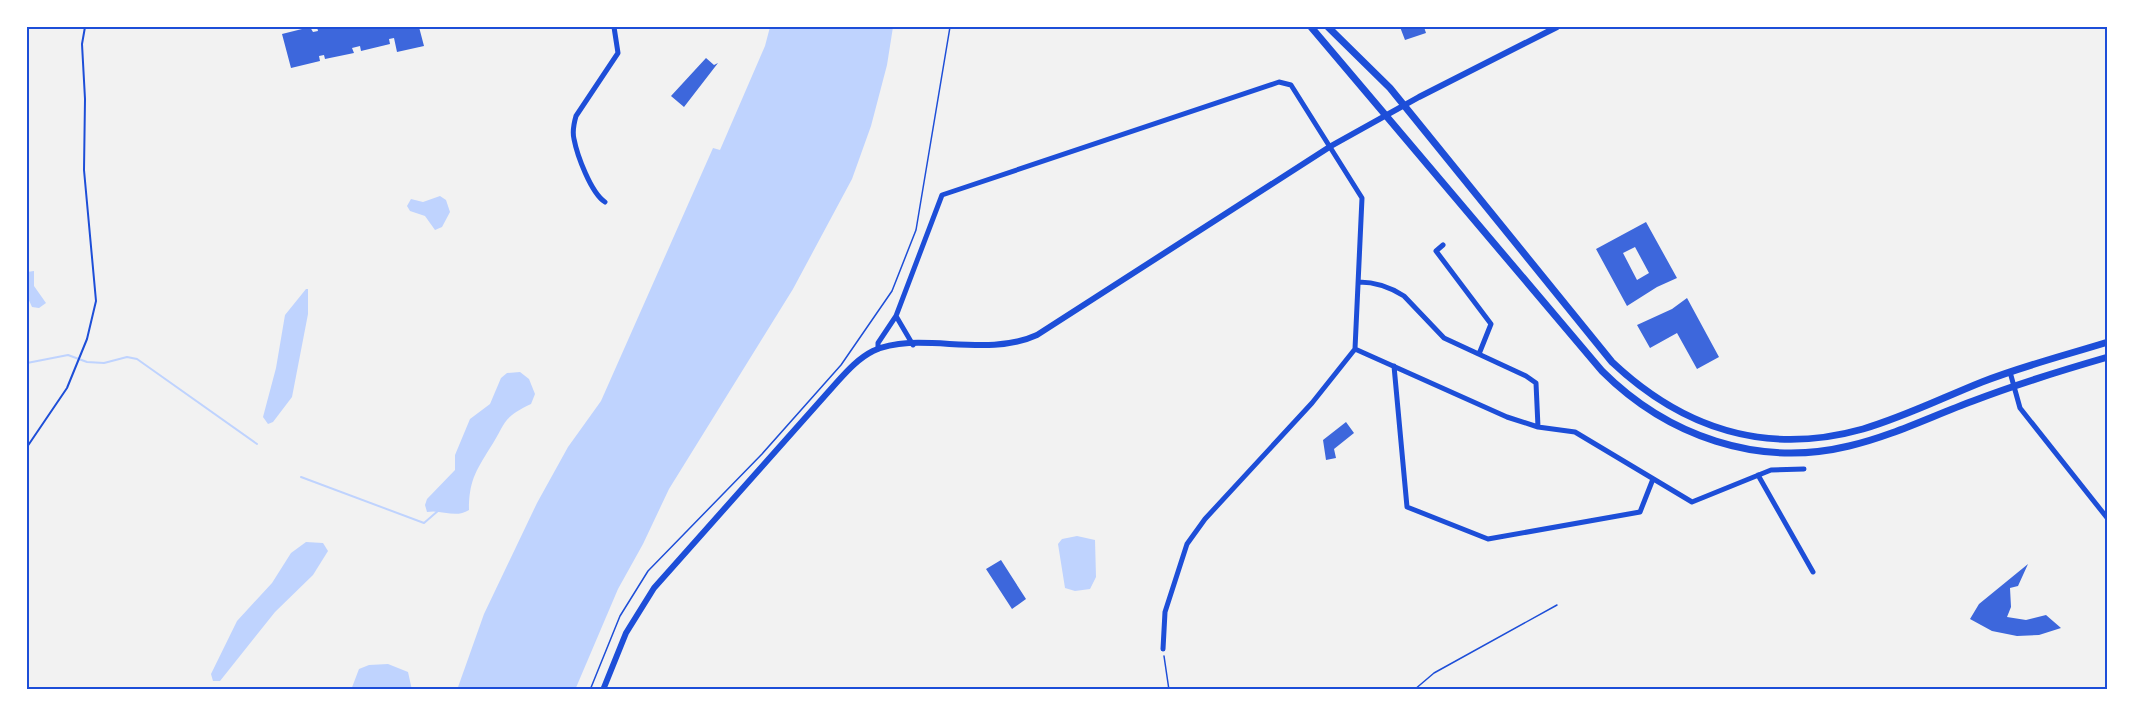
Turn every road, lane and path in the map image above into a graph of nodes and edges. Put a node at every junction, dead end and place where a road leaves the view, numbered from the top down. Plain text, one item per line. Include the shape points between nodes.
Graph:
1 (85, 27) edge
2 (614, 27) edge
3 (950, 27) edge
4 (1311, 27) edge
5 (1328, 27) edge
6 (1557, 27) edge
7 (1403, 105) junction
8 (1387, 114) junction
9 (1331, 146) junction
10 (605, 201) dead end
11 (1443, 245) dead end
12 (1359, 282) junction
13 (896, 316) junction
14 (2108, 342) edge
15 (913, 345) junction
16 (878, 349) junction
17 (1355, 349) junction
18 (1479, 354) junction
19 (2108, 357) edge
20 (843, 362) dead end
21 (1394, 366) junction
22 (2010, 372) junction
23 (2013, 387) junction
24 (1538, 428) junction
25 (27, 447) edge
26 (1804, 470) dead end
27 (1758, 475) junction
28 (1653, 478) junction
29 (2108, 519) edge
30 (1813, 572) dead end
31 (1557, 605) dead end
32 (1163, 649) joint
33 (603, 690) edge
34 (1169, 690) edge
35 (1414, 690) edge

1 - 25 lane via 84,170 96,301 67,388
2 - 10 street via 618,53 576,116 573,127 573,138 594,191
3 - 20 path via 916,230 892,291
4 - 8 main road
5 - 7 main road
6 - 7 street
7 - 8 street
7 - 22 main road via 1612,362 1655,399 1701,423 1767,438 1829,436 1891,419
8 - 9 street
8 - 23 main road via 1602,371 1651,412 1694,434 1752,450 1830,450 1882,436
9 - 12 street via 1362,198
9 - 13 street via 1286,82 950,191 942,195 935,209
9 - 15 street via 1037,335 1001,345
11 - 18 street via 1436,251 1491,324
12 - 17 street
12 - 18 street via 1396,291 1444,338
13 - 15 street
13 - 16 street
14 - 22 main road
15 - 16 street
16 - 33 street via 863,357 838,381 658,583 626,633
17 - 21 street
17 - 32 street via 1187,544 1165,612
18 - 24 street via 1536,383
19 - 23 main road
21 - 24 street
21 - 28 street via 1407,507 1488,539 1640,512
22 - 23 street
23 - 29 street via 2020,408
24 - 28 street via 1575,432
26 - 27 street via 1771,470
27 - 28 street via 1692,502
27 - 30 street
31 - 35 path via 1434,673
32 - 34 path

